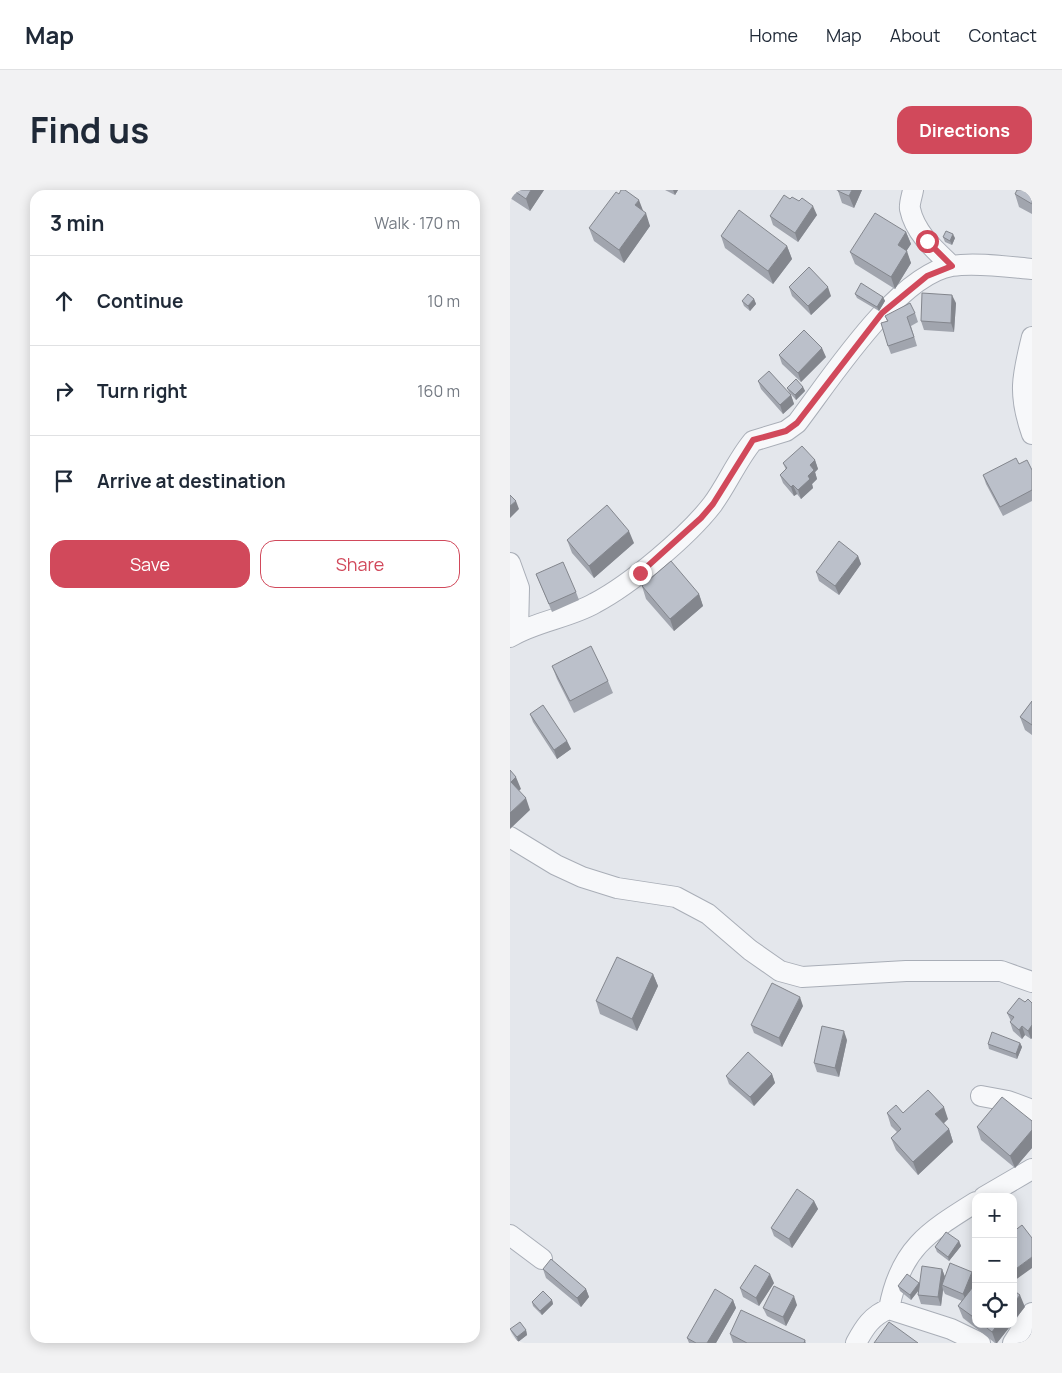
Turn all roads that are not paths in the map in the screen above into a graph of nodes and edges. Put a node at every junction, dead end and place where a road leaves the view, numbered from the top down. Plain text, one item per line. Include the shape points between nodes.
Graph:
1 (913, 190) edge
2 (952, 266) junction
3 (1032, 268) edge
4 (1032, 337) edge
5 (1032, 434) edge
6 (510, 563) edge
7 (514, 634) edge
8 (510, 837) edge
9 (1032, 982) edge
10 (980, 1096) dead end
11 (1032, 1110) edge
12 (1032, 1168) edge
13 (991, 1193) edge
14 (972, 1204) edge
15 (510, 1235) edge
16 (542, 1259) dead end
17 (889, 1309) junction
18 (1032, 1313) edge
19 (856, 1343) edge
20 (980, 1343) edge
21 (1013, 1343) edge

1 - 2 street via 910,208 920,232
2 - 3 street
2 - 7 street via 927,276 882,313 797,423 786,431 753,440 713,504 640,573 594,604
4 - 5 street via 1023,374 1023,409
6 - 7 street via 519,588
8 - 9 street via 582,877 617,888 676,897 708,914 780,971 794,975 827,977 906,971 1001,971
10 - 11 street
12 - 13 street
14 - 17 street via 935,1227 911,1250 892,1289
15 - 16 street
17 - 19 street via 879,1313 866,1326
17 - 20 street via 951,1329
18 - 21 street

